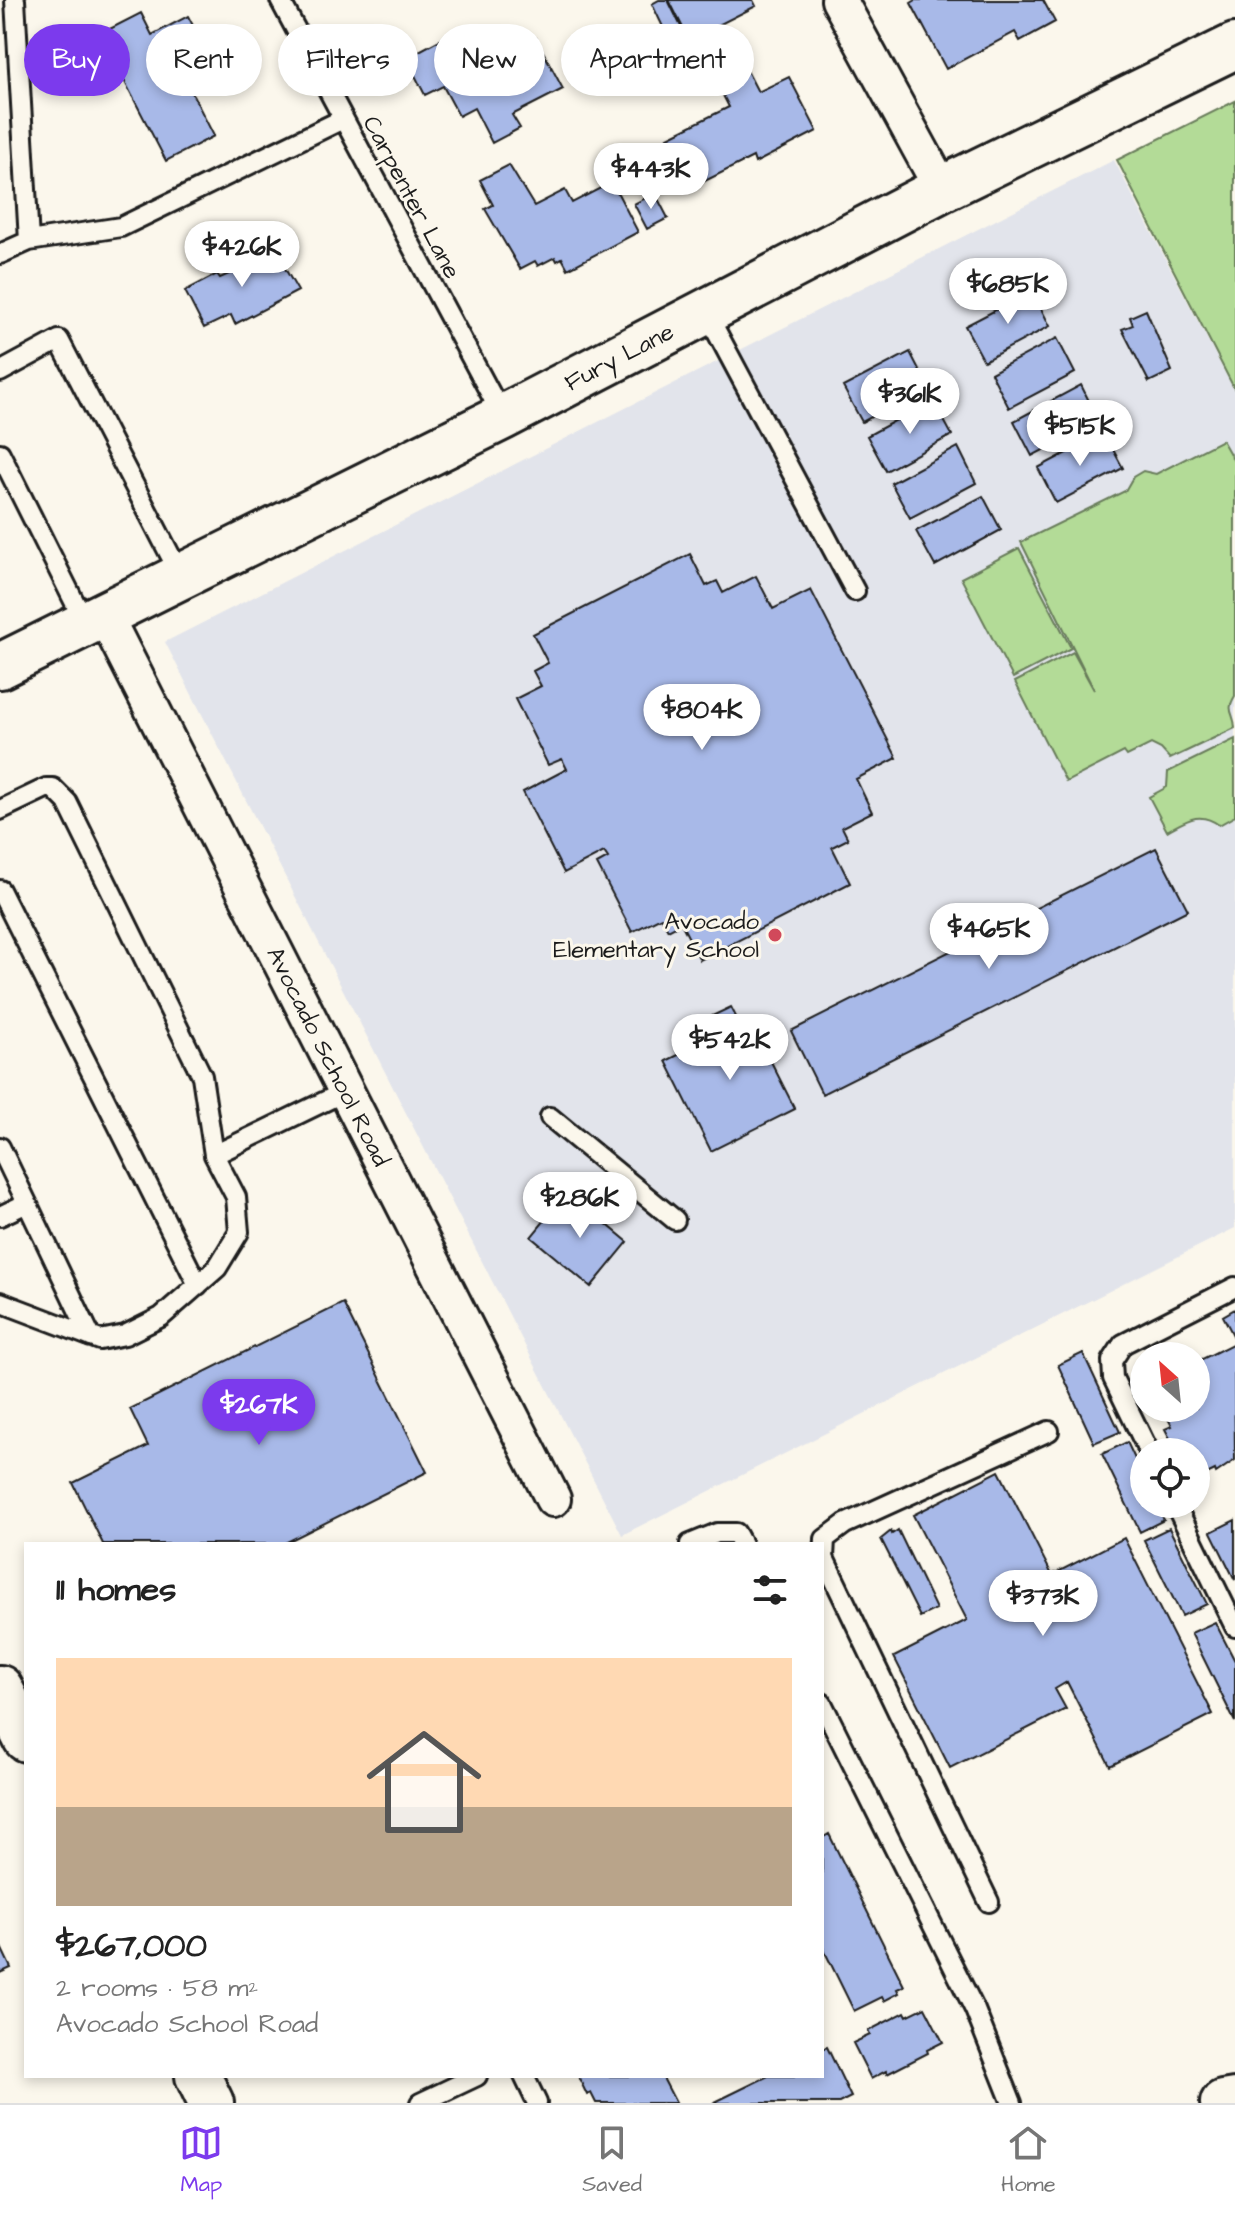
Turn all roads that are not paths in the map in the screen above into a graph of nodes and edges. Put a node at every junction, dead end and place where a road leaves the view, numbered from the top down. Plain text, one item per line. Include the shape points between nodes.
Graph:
1 (15, 0) edge
2 (280, 0) edge
3 (839, 0) edge
4 (1235, 46) edge
5 (343, 119) junction
6 (942, 189) junction
7 (29, 241) junction
8 (0, 254) edge
9 (706, 312) junction
10 (0, 372) edge
11 (503, 417) junction
12 (0, 453) edge
13 (181, 576) junction
14 (855, 591) dead end
15 (95, 619) junction
16 (0, 666) edge
17 (0, 810) edge
18 (0, 890) edge
19 (346, 1091) junction
20 (550, 1117) dead end
21 (0, 1147) edge
22 (214, 1155) junction
23 (27, 1203) junction
24 (0, 1216) edge
25 (675, 1220) dead end
26 (198, 1285) junction
27 (1235, 1287) edge
28 (0, 1302) edge
29 (91, 1337) junction
30 (1049, 1431) dead end
31 (1142, 1438) edge
32 (553, 1499) dead end
33 (1182, 1518) edge
34 (695, 1542) edge
35 (741, 1542) edge
36 (1235, 1627) edge
37 (0, 1688) edge
38 (824, 1707) edge
39 (24, 1735) edge
40 (989, 1902) dead end
41 (199, 2078) edge
42 (473, 2078) edge
43 (525, 2078) edge
44 (1235, 2101) edge
45 (211, 2103) edge
46 (420, 2103) edge
47 (537, 2103) edge
48 (1012, 2103) edge
49 (1223, 2103) edge

1 - 7 lane
2 - 5 lane, Carpenter Lane
3 - 6 street
4 - 6 main road, Fury Lane
5 - 7 lane via 121,227
5 - 11 lane, Carpenter Lane
6 - 9 main road, Fury Lane
7 - 8 lane
9 - 11 main road, Fury Lane
9 - 14 lane
10 - 13 lane via 59,340
11 - 13 main road, Fury Lane
12 - 15 lane
13 - 15 main road, Fury Lane
15 - 16 main road, Fury Lane
15 - 19 street, Avocado School Road
17 - 22 lane via 46,788 67,802 202,1076
18 - 26 lane
19 - 22 lane
19 - 32 street, Avocado School Road
20 - 25 lane
21 - 23 lane
22 - 26 lane via 236,1197 239,1232 217,1268
23 - 24 lane
23 - 29 lane
26 - 29 lane via 161,1317 125,1335
27 - 31 lane via 1123,1344 1112,1361 1113,1378
28 - 29 lane
30 - 40 lane via 845,1524 825,1539 824,1558
33 - 36 lane
34 - 35 lane via 717,1533 736,1533
37 - 39 main road
38 - 48 lane via 975,2010
41 - 45 main road
42 - 46 lane
43 - 47 lane
44 - 49 main road

